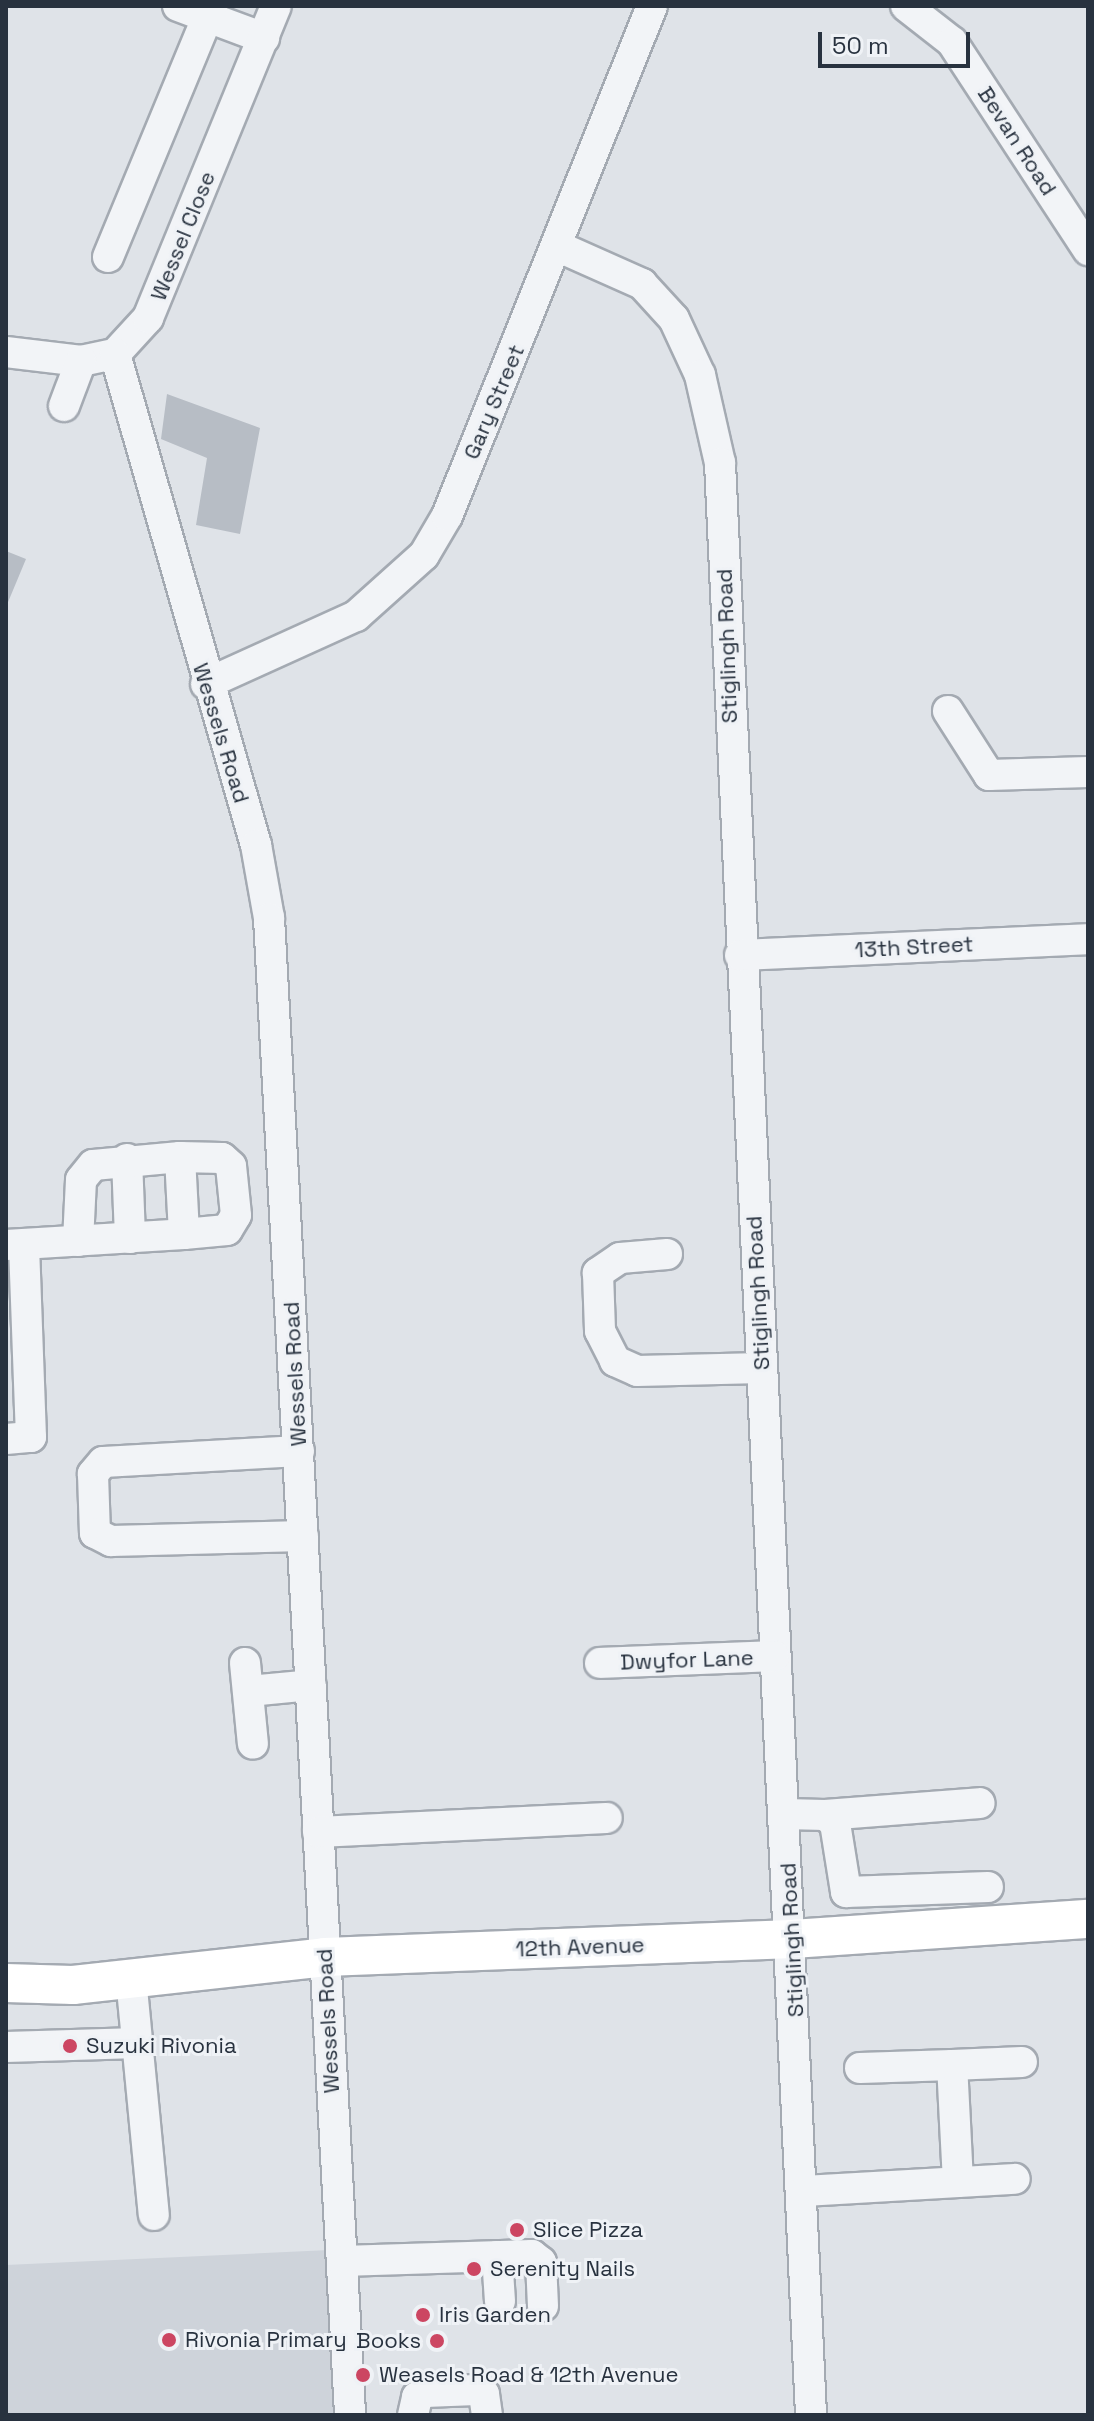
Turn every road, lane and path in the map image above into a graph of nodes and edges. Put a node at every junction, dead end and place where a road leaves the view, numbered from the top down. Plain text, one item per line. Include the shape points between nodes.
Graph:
1 (178, 6) edge
2 (276, 6) edge
3 (652, 6) edge
4 (906, 6) edge
5 (210, 11) edge
6 (264, 38) junction
7 (559, 247) junction
8 (1088, 250) edge
9 (108, 257) dead end
10 (6, 352) edge
11 (115, 354) junction
12 (81, 361) junction
13 (64, 406) dead end
14 (206, 684) junction
15 (948, 711) dead end
16 (1088, 772) edge
17 (1088, 939) edge
18 (740, 955) junction
19 (180, 1157) junction
20 (127, 1159) junction
21 (184, 1234) junction
22 (130, 1238) junction
23 (78, 1241) junction
24 (15, 1245) edge
25 (667, 1254) dead end
26 (762, 1368) junction
27 (6, 1439) edge
28 (299, 1451) junction
29 (303, 1536) junction
30 (774, 1656) junction
31 (600, 1663) dead end
32 (311, 1685) junction
33 (253, 1744) dead end
34 (980, 1803) dead end
35 (785, 1814) junction
36 (825, 1815) junction
37 (607, 1818) dead end
38 (318, 1832) junction
39 (988, 1887) dead end
40 (1088, 1919) edge
41 (793, 1939) junction
42 (325, 1957) junction
43 (131, 1978) junction
44 (6, 1983) edge
45 (73, 1985) junction
46 (6, 2002) edge
47 (138, 2043) junction
48 (6, 2047) edge
49 (1022, 2062) dead end
50 (952, 2065) junction
51 (860, 2068) dead end
52 (1015, 2179) dead end
53 (958, 2182) junction
54 (804, 2191) junction
55 (154, 2215) dead end
56 (497, 2256) junction
57 (342, 2261) junction
58 (500, 2301) dead end
59 (543, 2306) dead end
60 (350, 2415) edge
61 (413, 2415) edge
62 (487, 2415) edge
63 (811, 2415) edge

1 - 5 street
2 - 6 street, Wessel Close
3 - 7 street, Gary Street
4 - 8 street, Bevan Road via 952,42
5 - 6 street
5 - 9 street
6 - 11 street, Wessel Close via 157,302
7 - 14 street, Gary Street via 447,516 424,555 356,616
7 - 18 street, Stiglingh Road via 621,271 661,301 686,338 711,410 720,463
10 - 12 street
11 - 12 street
11 - 14 street, Wessels Road
12 - 13 street
14 - 28 street, Wessels Road via 256,845 269,918
15 - 16 street via 989,775
17 - 18 street, 13th Street
18 - 26 street, Stiglingh Road
19 - 20 street
19 - 21 street
19 - 21 street via 228,1162 236,1215 227,1230
20 - 22 street
20 - 23 street via 93,1165 82,1176
21 - 22 street
22 - 23 street
23 - 24 street
24 - 27 street via 31,1437
25 - 26 street via 620,1258 596,1278 600,1331 615,1361 637,1371
26 - 30 street, Stiglingh Road
28 - 29 street, Wessels Road
28 - 29 street via 103,1462 93,1474 95,1533 111,1541
29 - 32 street, Wessels Road
30 - 31 street, Dwyfor Lane
30 - 35 street, Stiglingh Road
32 - 33 street via 247,1677
32 - 38 street, Wessels Road
34 - 36 street
35 - 36 street
35 - 41 street, Stiglingh Road
36 - 39 street via 835,1823 846,1892
37 - 38 street
38 - 42 street, Wessels Road
40 - 41 main road, 12th Avenue
41 - 42 main road, 12th Avenue
41 - 54 street, Stiglingh Road
42 - 43 main road, 12th Avenue
42 - 57 street, Wessels Road
43 - 45 main road, 12th Avenue
43 - 47 street
44 - 45 main road, 12th Avenue
45 - 46 main road, 12th Avenue
47 - 48 street
47 - 55 street
49 - 50 street
50 - 51 street
50 - 53 street
52 - 53 street
53 - 54 street
54 - 63 street, Stiglingh Road
56 - 57 street
56 - 58 street
56 - 59 street via 538,2257
57 - 60 street, Wessels Road
61 - 62 street via 417,2397 425,2392 476,2390 484,2394

